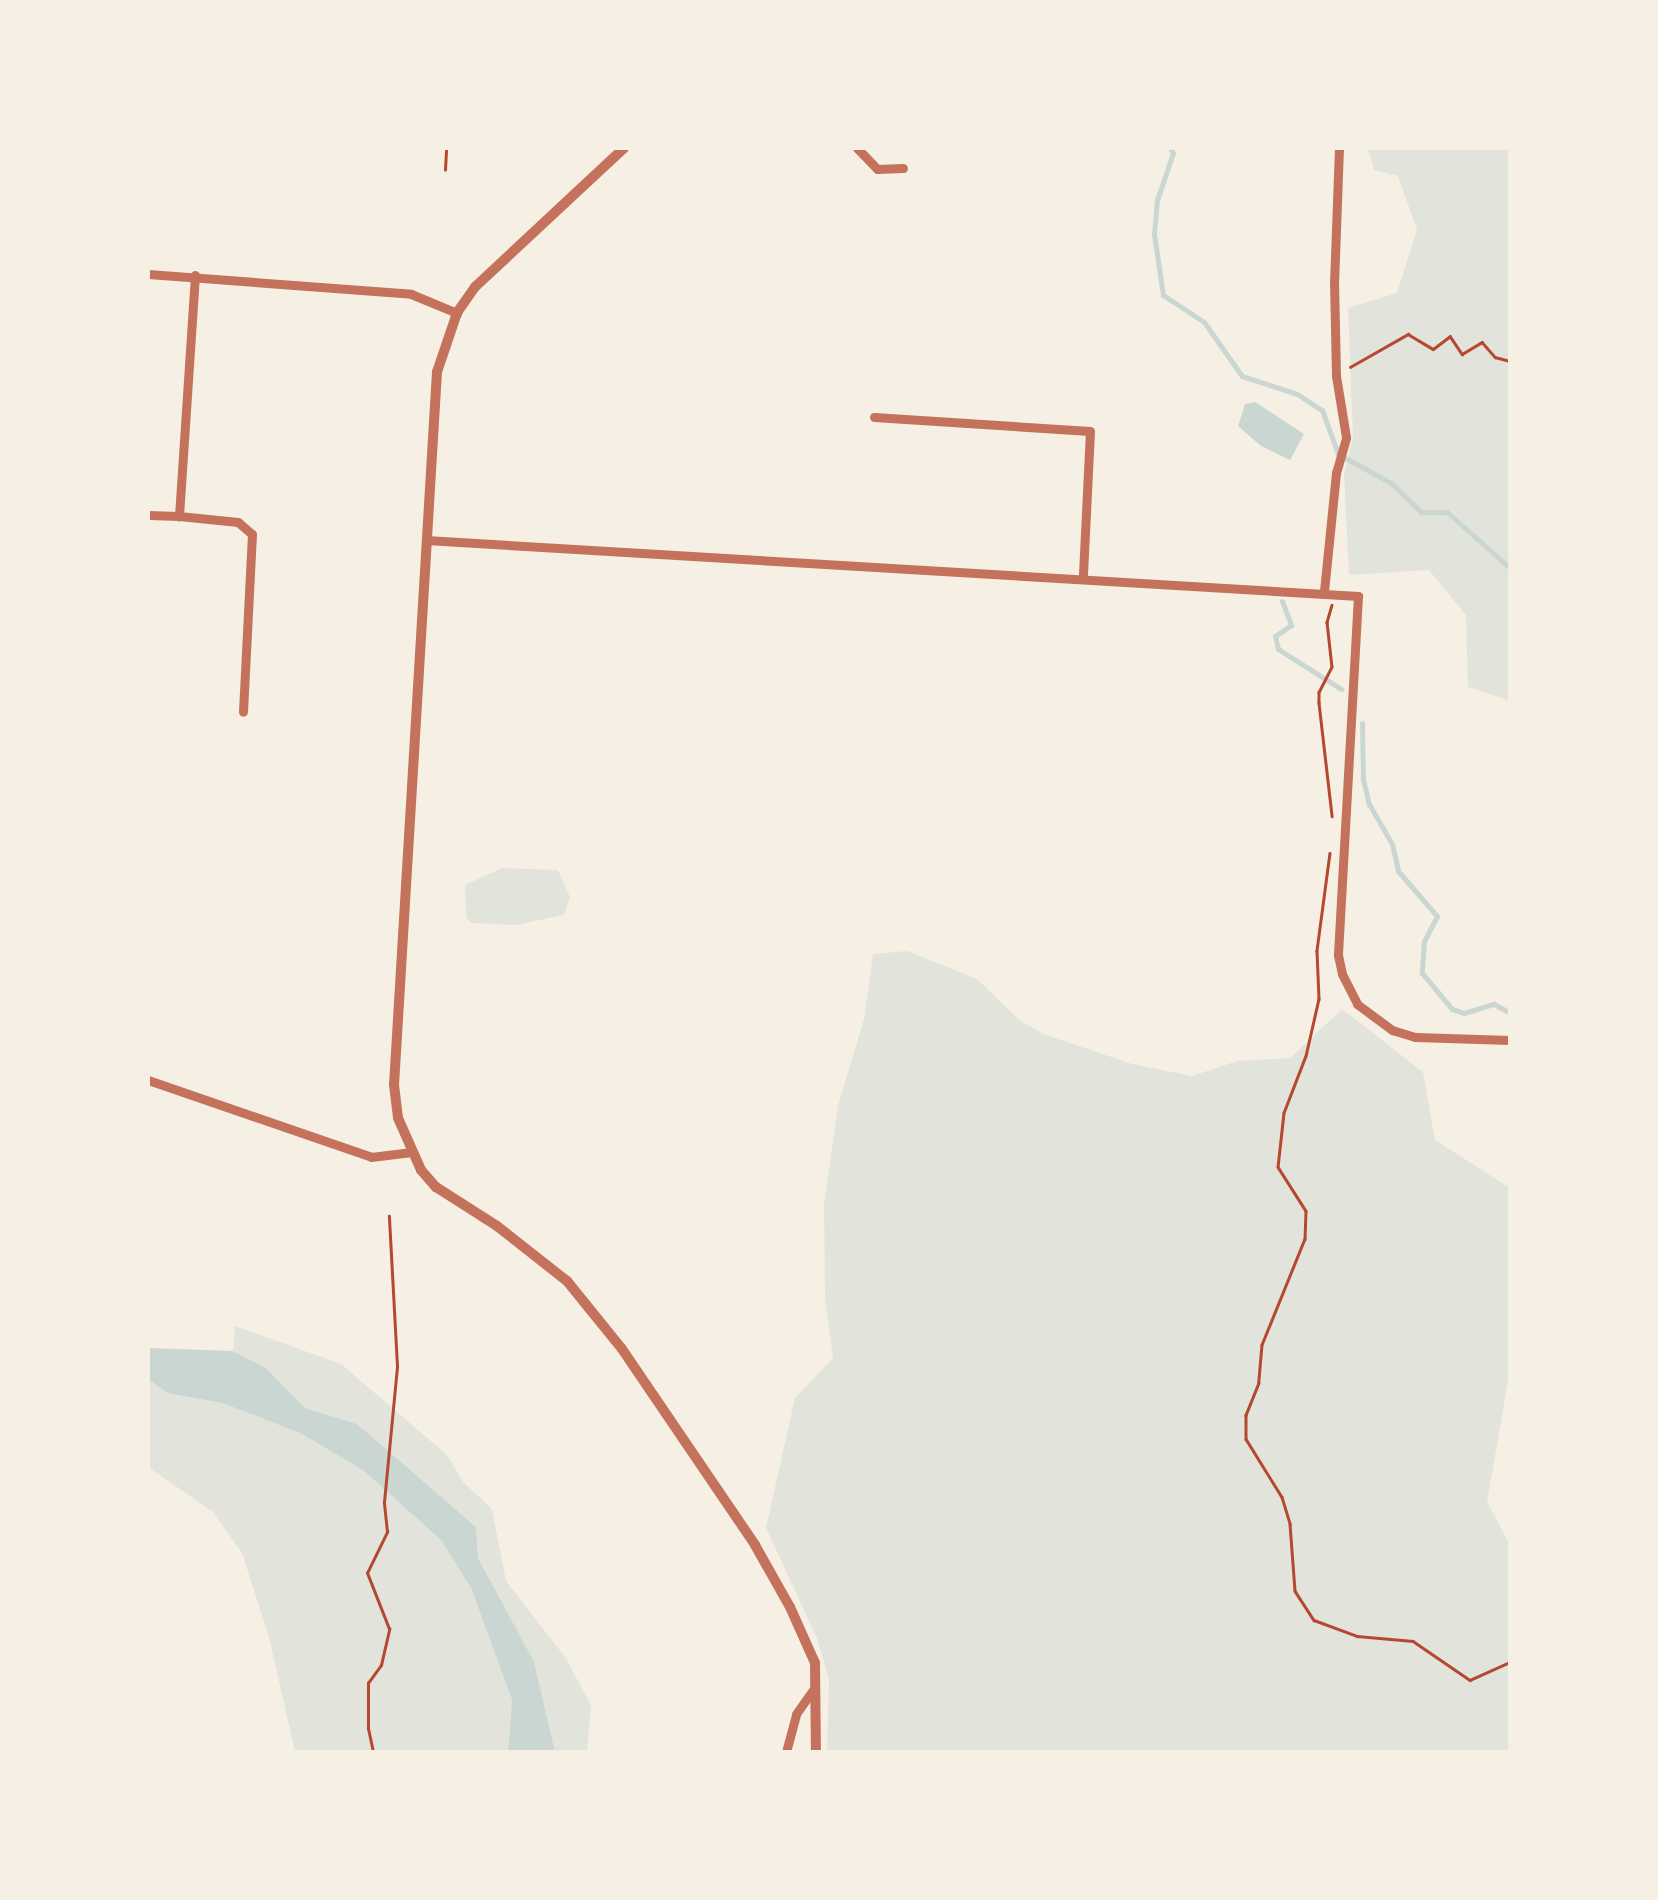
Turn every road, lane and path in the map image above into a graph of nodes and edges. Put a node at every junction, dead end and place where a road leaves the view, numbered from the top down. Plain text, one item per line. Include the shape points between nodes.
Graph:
1 (446, 148) edge
2 (624, 148) edge
3 (858, 148) edge
4 (1339, 148) edge
5 (903, 168) dead end
6 (445, 170) dead end
7 (148, 274) edge
8 (195, 274) junction
9 (457, 313) junction
10 (1510, 361) edge
11 (1336, 376) junction
12 (874, 418) dead end
13 (148, 514) edge
14 (179, 516) junction
15 (426, 540) junction
16 (1082, 576) junction
17 (1329, 592) junction
18 (242, 712) dead end
19 (1332, 827) dead end
20 (1331, 841) dead end
21 (1510, 1040) edge
22 (148, 1080) edge
23 (410, 1152) junction
24 (389, 1216) dead end
25 (1510, 1662) edge
26 (817, 1684) junction
27 (373, 1752) edge
28 (786, 1752) edge
29 (816, 1752) edge

1 - 6 path
2 - 9 street via 489,272
3 - 5 street via 876,169
4 - 11 street
7 - 8 street
8 - 9 street via 411,294
8 - 14 street
9 - 15 street via 438,372
10 - 11 path via 1495,358 1482,342 1462,354 1450,336 1433,349 1408,334
11 - 17 street via 1345,446 1336,473
12 - 16 street via 1090,432
13 - 14 street
14 - 18 street via 238,522 252,534
15 - 16 street
15 - 23 street via 393,1050 398,1118
16 - 17 street
17 - 19 path via 1331,674 1319,703
17 - 21 street via 1358,596 1342,974 1357,1004 1392,1030
20 - 25 path via 1319,999 1284,1113 1278,1167 1306,1211 1305,1239 1262,1345 1246,1439 1282,1497 1295,1592 1314,1620 1357,1636 1414,1641 1470,1680
22 - 23 street via 371,1157
23 - 26 street via 436,1187 567,1281 622,1349 755,1546 805,1637
24 - 27 path via 397,1366 387,1532 367,1574 390,1630 381,1665 368,1683
26 - 28 street via 796,1714
26 - 29 street

